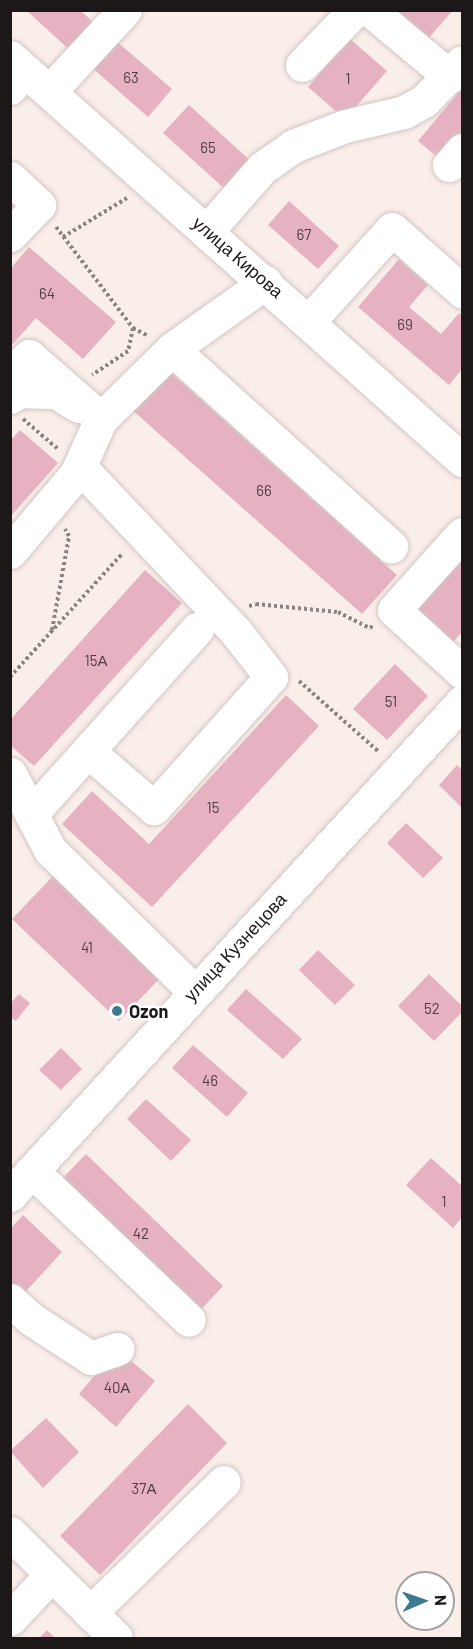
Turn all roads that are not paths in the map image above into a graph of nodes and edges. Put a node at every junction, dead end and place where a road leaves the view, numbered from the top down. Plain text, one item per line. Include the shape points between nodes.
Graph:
1 (125, 10) edge
2 (355, 10) edge
3 (370, 10) edge
4 (302, 65) dead end
5 (456, 69) edge
6 (15, 72) edge
7 (49, 92) junction
8 (10, 178) edge
9 (208, 230) junction
10 (10, 235) edge
11 (266, 282) junction
12 (462, 291) edge
13 (310, 320) junction
14 (172, 349) junction
15 (14, 395) edge
16 (101, 419) junction
17 (462, 459) edge
18 (80, 467) junction
19 (462, 534) edge
20 (391, 546) dead end
21 (10, 552) edge
22 (211, 624) junction
23 (462, 672) edge
24 (462, 702) edge
25 (88, 751) junction
26 (10, 774) edge
27 (31, 814) junction
28 (194, 991) junction
29 (32, 1171) junction
30 (10, 1195) edge
31 (10, 1300) edge
32 (189, 1320) dead end
33 (117, 1349) dead end
34 (224, 1482) dead end
35 (10, 1533) edge
36 (51, 1575) junction
37 (90, 1613) junction
38 (10, 1619) edge
39 (117, 1638) edge

1 - 7 main road
2 - 4 main road
3 - 5 main road
5 - 9 main road via 424,101 404,112 345,126 293,146 262,168
6 - 7 main road, улица Кирова
7 - 9 main road, улица Кирова
8 - 10 main road via 39,205
9 - 11 main road, улица Кирова
11 - 13 main road, улица Кирова
11 - 14 main road
12 - 13 main road via 392,229
13 - 17 main road, улица Кирова
14 - 16 main road
14 - 20 main road
15 - 16 main road via 20,391 56,393
15 - 16 main road via 29,356
16 - 18 main road
18 - 21 main road
18 - 22 main road via 142,532
19 - 23 main road via 394,610
22 - 25 main road
22 - 25 main road via 271,677 154,808
24 - 28 main road, улица Кузнецова
25 - 27 main road
26 - 27 main road
27 - 28 main road via 50,850
28 - 29 main road, улица Кузнецова
29 - 30 main road, улица Кузнецова
29 - 32 main road
31 - 33 main road via 31,1319 91,1358
34 - 37 main road
35 - 36 main road
36 - 37 main road
36 - 38 main road
37 - 39 main road

